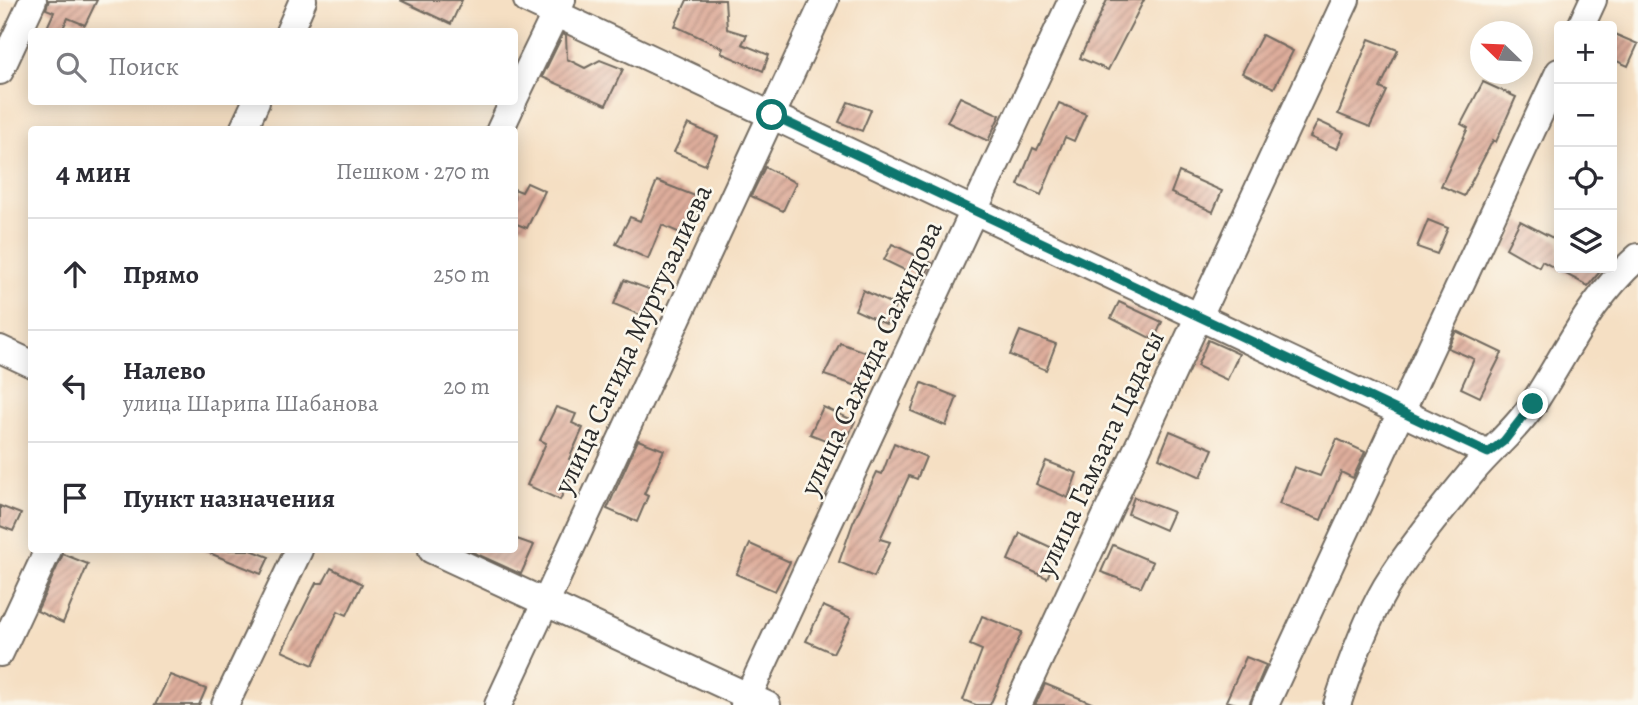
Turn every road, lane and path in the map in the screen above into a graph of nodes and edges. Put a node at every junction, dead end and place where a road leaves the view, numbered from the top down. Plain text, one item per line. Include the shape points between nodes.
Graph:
1 (33, 0) edge
2 (303, 0) edge
3 (527, 0) edge
4 (825, 0) edge
5 (1072, 0) edge
6 (1346, 0) edge
7 (1593, 0) edge
8 (559, 7) edge
9 (1583, 21) edge
10 (291, 28) edge
11 (0, 71) edge
12 (1554, 83) edge
13 (518, 92) edge
14 (255, 105) edge
15 (512, 105) edge
16 (772, 115) junction
17 (245, 126) edge
18 (502, 126) edge
19 (974, 210) junction
20 (1638, 257) edge
21 (1199, 316) junction
22 (0, 349) edge
23 (28, 362) edge
24 (1402, 411) junction
25 (1488, 453) junction
26 (47, 553) edge
27 (298, 553) edge
28 (439, 553) edge
29 (545, 602) junction
30 (0, 653) edge
31 (753, 702) edge
32 (225, 705) edge
33 (498, 705) edge
34 (1018, 705) edge
35 (1265, 705) edge
36 (1336, 705) edge

1 - 11 street
2 - 10 street
3 - 8 street
4 - 16 street, улица Сагида Муртузалиева
5 - 19 street, улица Сажида Сажидова
6 - 21 street, улица Гамзата Цадасы
7 - 9 street
8 - 13 street
8 - 16 street
12 - 24 street
14 - 17 street
15 - 18 street
16 - 19 street
16 - 29 street, улица Сагида Муртузалиева
19 - 21 street
19 - 31 street, улица Сажида Сажидова
20 - 25 street via 1616,276 1584,317 1533,404 1504,441
21 - 24 street
21 - 34 street, улица Гамзата Цадасы
22 - 23 street
24 - 25 street
24 - 35 street
25 - 36 street via 1426,529 1386,588
26 - 30 street
27 - 32 street
28 - 29 street
29 - 31 street
29 - 33 street, улица Сагида Муртузалиева

